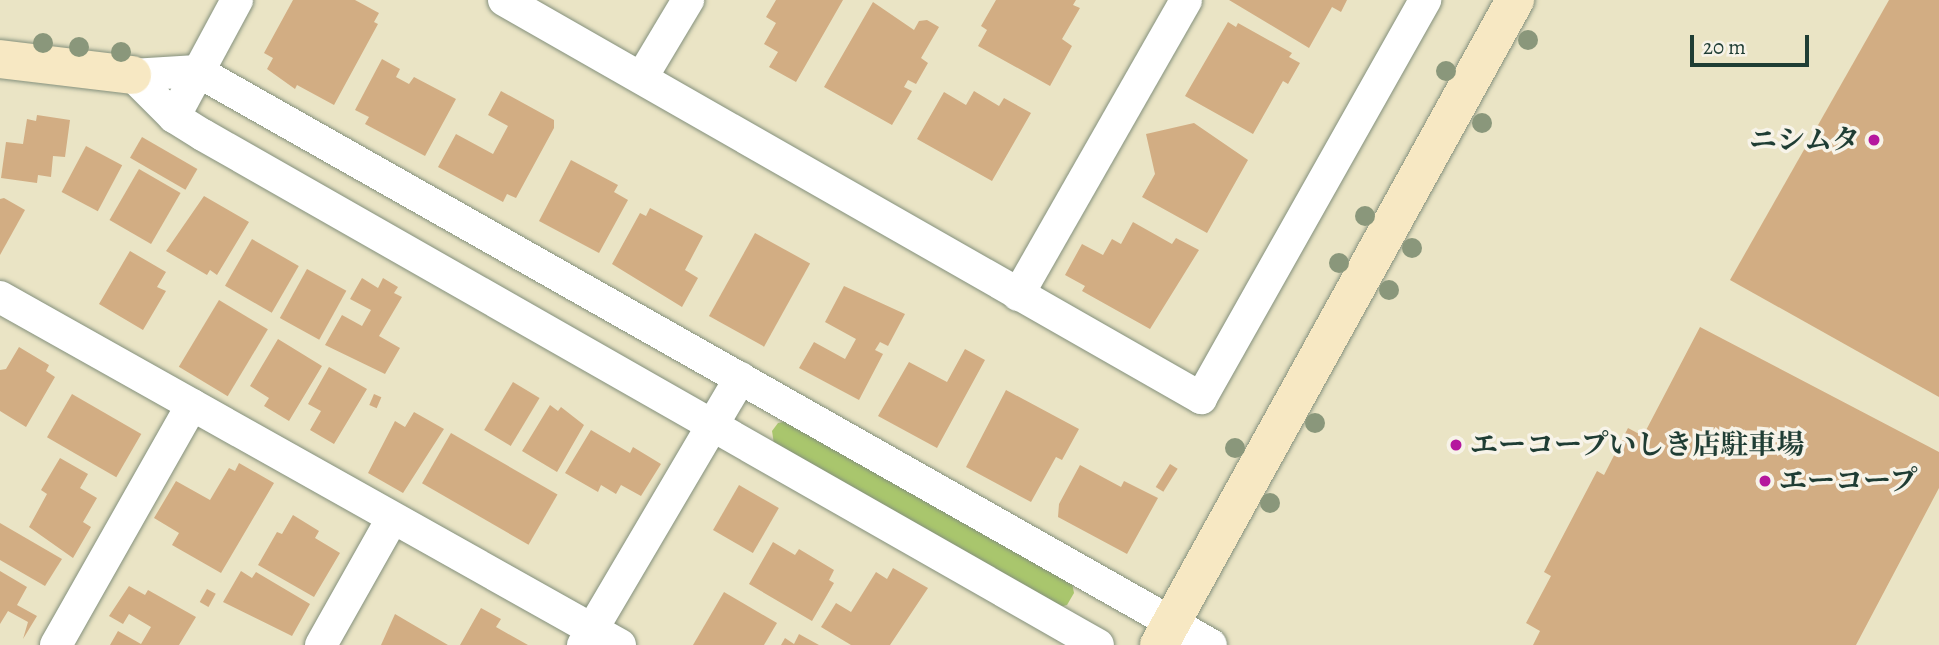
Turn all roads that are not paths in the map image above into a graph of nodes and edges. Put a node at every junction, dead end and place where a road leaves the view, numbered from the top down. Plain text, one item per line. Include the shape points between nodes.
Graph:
1 (237, 0) edge
2 (504, 0) edge
3 (688, 0) edge
4 (1186, 0) edge
5 (1425, 0) edge
6 (1515, 0) edge
7 (0, 59) edge
8 (197, 72) junction
9 (132, 75) junction
10 (642, 78) junction
11 (174, 117) junction
12 (1017, 295) junction
13 (0, 297) edge
14 (740, 378) junction
15 (192, 405) junction
16 (711, 428) junction
17 (392, 519) junction
18 (1166, 634) edge
19 (588, 637) edge
20 (56, 645) edge
21 (321, 645) edge
22 (620, 645) edge
23 (1098, 645) edge
24 (1211, 645) edge

1 - 8 street
2 - 10 street
3 - 10 street
4 - 12 street
5 - 12 street via 1201,398
6 - 18 street
7 - 9 street
8 - 9 street
8 - 11 street
8 - 14 street
9 - 11 street
10 - 12 street
11 - 16 street
13 - 15 street
14 - 16 street
14 - 18 street
15 - 17 street
15 - 20 street
16 - 19 street
16 - 23 street
17 - 19 street
17 - 21 street
18 - 24 street
19 - 22 street

